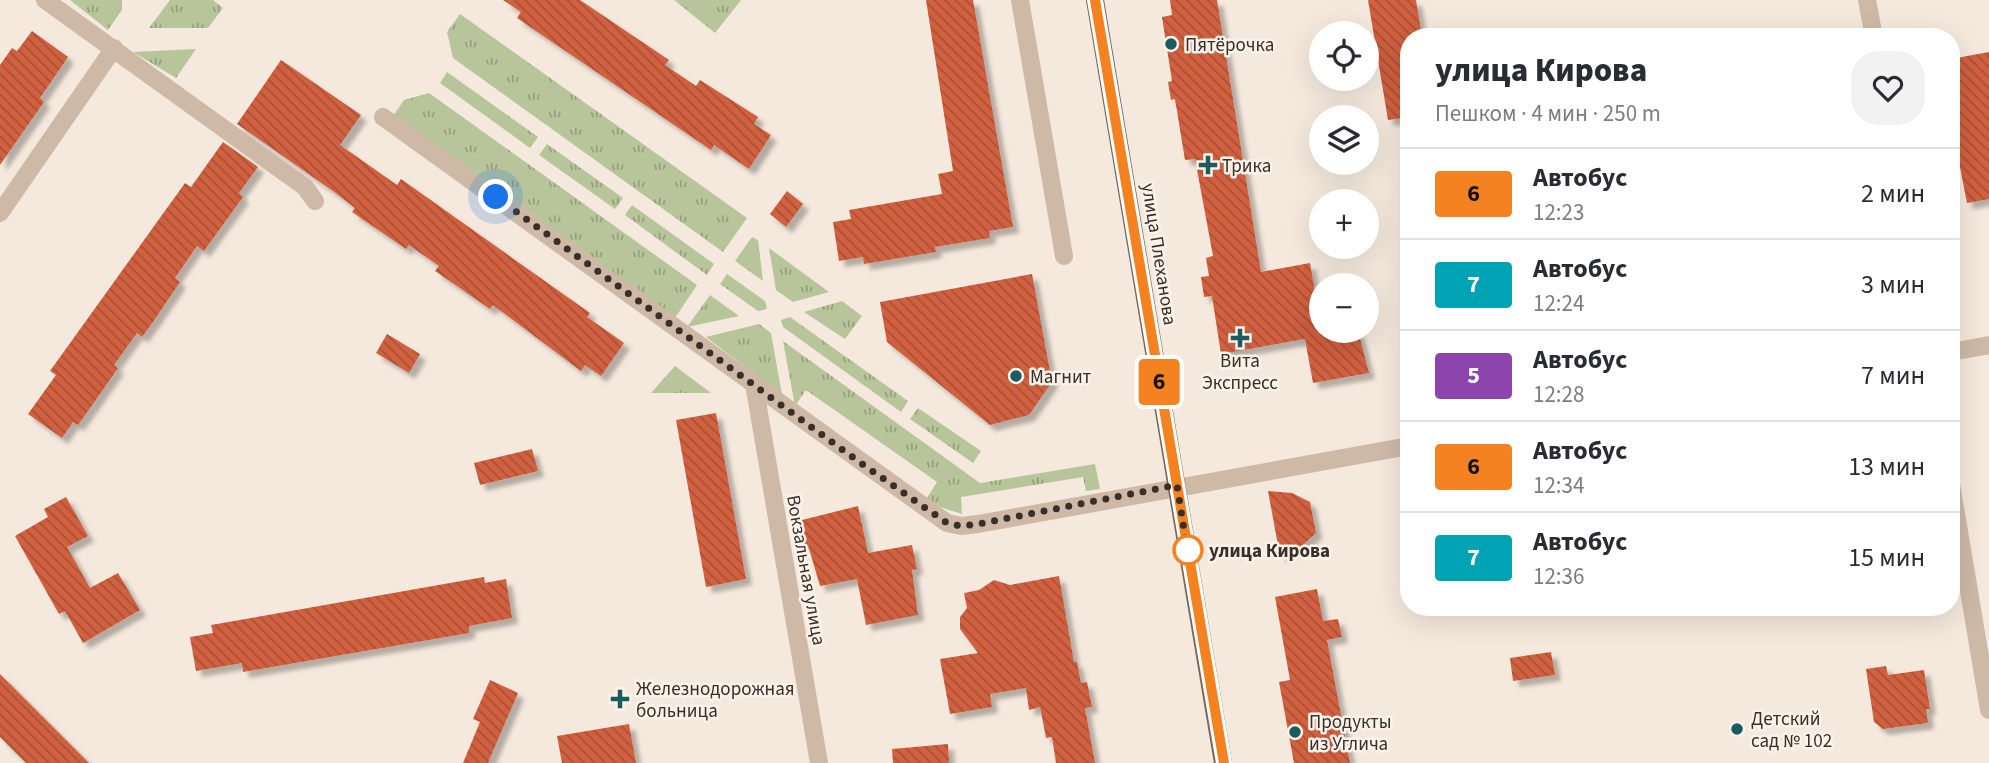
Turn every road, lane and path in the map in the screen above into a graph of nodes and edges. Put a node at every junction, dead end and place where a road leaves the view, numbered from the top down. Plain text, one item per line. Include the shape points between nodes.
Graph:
1 (45, 0) edge
2 (1020, 0) edge
3 (1095, 0) edge
4 (1867, 0) edge
5 (1872, 28) edge
6 (114, 48) junction
7 (383, 117) dead end
8 (315, 201) dead end
9 (0, 214) edge
10 (1064, 256) dead end
11 (1989, 345) edge
12 (1960, 350) edge
13 (754, 384) junction
14 (1400, 448) edge
15 (1177, 485) junction
16 (1960, 538) edge
17 (1989, 710) edge
18 (820, 763) edge
19 (1223, 763) edge

1 - 6 street
2 - 10 street
3 - 15 main road, улица Плеханова
4 - 5 street
6 - 8 street via 305,187
6 - 9 street
7 - 13 street
11 - 12 street
13 - 15 street via 898,490 954,524 978,524
13 - 18 street, Вокзальная улица
14 - 15 street
15 - 19 main road, улица Плеханова
16 - 17 street

